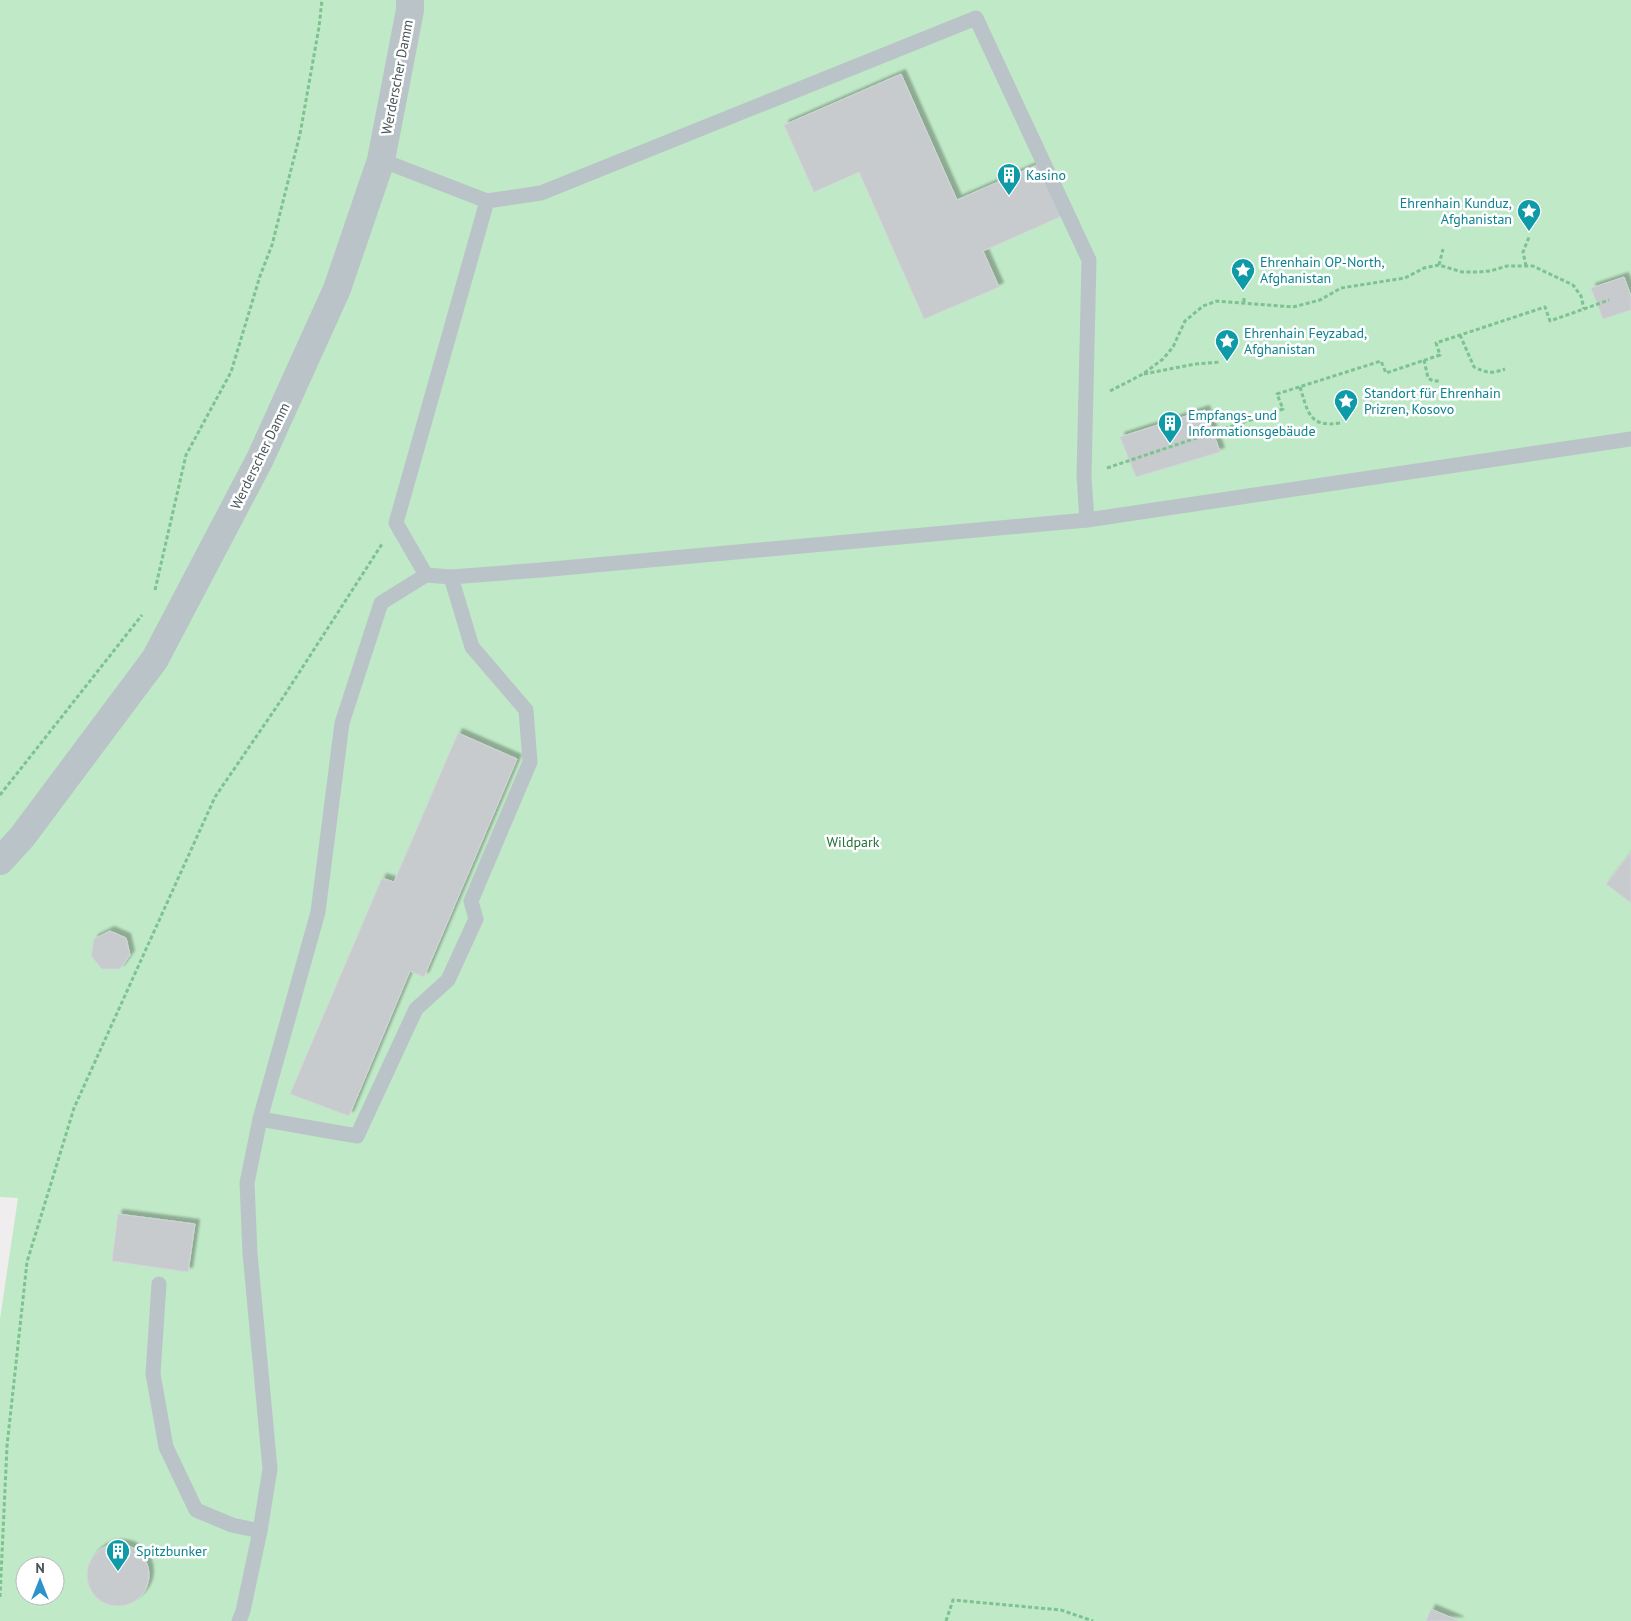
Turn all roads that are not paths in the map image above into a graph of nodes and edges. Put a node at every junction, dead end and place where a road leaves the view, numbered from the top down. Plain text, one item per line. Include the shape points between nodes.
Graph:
1 (410, 0) edge
2 (382, 160) junction
3 (487, 200) junction
4 (1631, 439) edge
5 (1087, 520) junction
6 (426, 575) junction
7 (451, 577) junction
8 (0, 860) edge
9 (260, 1119) junction
10 (159, 1284) dead end
11 (260, 1531) junction
12 (239, 1621) edge

1 - 2 street, Werderscher Damm
2 - 3 lane
2 - 8 street, Werderscher Damm via 337,289 264,450 155,658 22,837
3 - 5 lane via 541,193 976,18 1090,260 1084,476
3 - 6 lane via 396,523
4 - 5 lane
5 - 7 lane
6 - 7 lane
6 - 9 lane via 381,603 342,723 318,912
7 - 9 lane via 472,647 526,710 530,762 471,901 476,919 448,980 416,1009 356,1136
9 - 11 lane via 247,1183 250,1253 270,1469
10 - 11 lane via 153,1374 166,1446 196,1510 232,1525
11 - 12 lane

